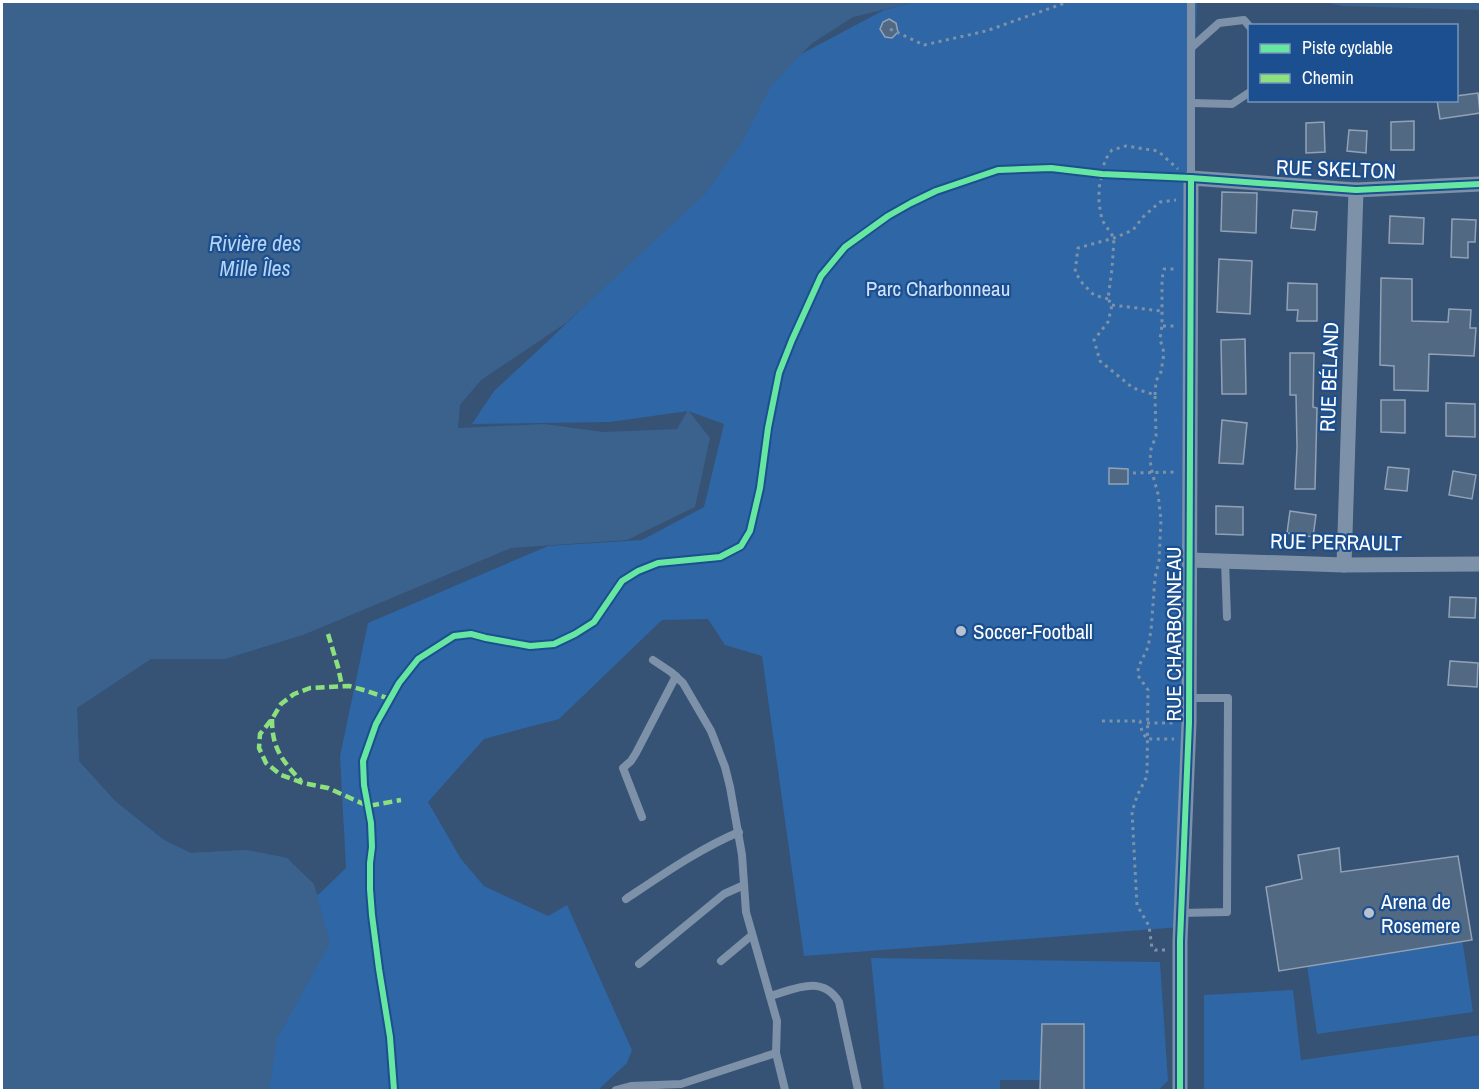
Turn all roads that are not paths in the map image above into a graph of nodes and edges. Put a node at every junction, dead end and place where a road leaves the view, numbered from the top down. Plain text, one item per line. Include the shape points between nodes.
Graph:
1 (1191, 2) edge
2 (1248, 25) edge
3 (1192, 47) junction
4 (1248, 93) edge
5 (1191, 103) junction
6 (1188, 178) junction
7 (1480, 184) edge
8 (1356, 190) junction
9 (1190, 560) junction
10 (1226, 561) junction
11 (1480, 564) edge
12 (1344, 565) junction
13 (1227, 617) dead end
14 (653, 660) dead end
15 (676, 676) junction
16 (1189, 698) junction
17 (642, 817) dead end
18 (739, 832) junction
19 (744, 885) junction
20 (626, 899) dead end
21 (1181, 913) junction
22 (752, 935) junction
23 (721, 961) dead end
24 (639, 964) dead end
25 (770, 996) junction
26 (776, 1053) junction
27 (682, 1087) edge
28 (616, 1090) edge
29 (785, 1090) edge
30 (858, 1090) edge
31 (1180, 1090) edge

1 - 3 lane
2 - 3 lane via 1244,20 1219,23
3 - 5 lane
4 - 5 lane via 1232,104
5 - 6 lane
6 - 8 street, RUE SKELTON
6 - 9 street, RUE CHARBONNEAU
7 - 8 street, RUE SKELTON
8 - 12 street, RUE BÉLAND
9 - 10 street, RUE PERRAULT
9 - 16 street, RUE CHARBONNEAU
10 - 12 street, RUE PERRAULT
10 - 13 lane
11 - 12 street, RUE PERRAULT
14 - 15 lane
15 - 17 lane via 636,753 623,768
15 - 18 lane via 716,743
16 - 21 street, RUE CHARBONNEAU
16 - 21 lane via 1228,698 1227,912
18 - 19 lane
18 - 20 lane
19 - 22 lane
19 - 24 lane via 724,894
21 - 31 street, RUE CHARBONNEAU
22 - 23 lane
22 - 25 lane
25 - 26 lane via 777,1021
25 - 30 lane via 815,985 832,992 839,1002
26 - 27 lane
26 - 29 lane
27 - 28 lane via 631,1086

